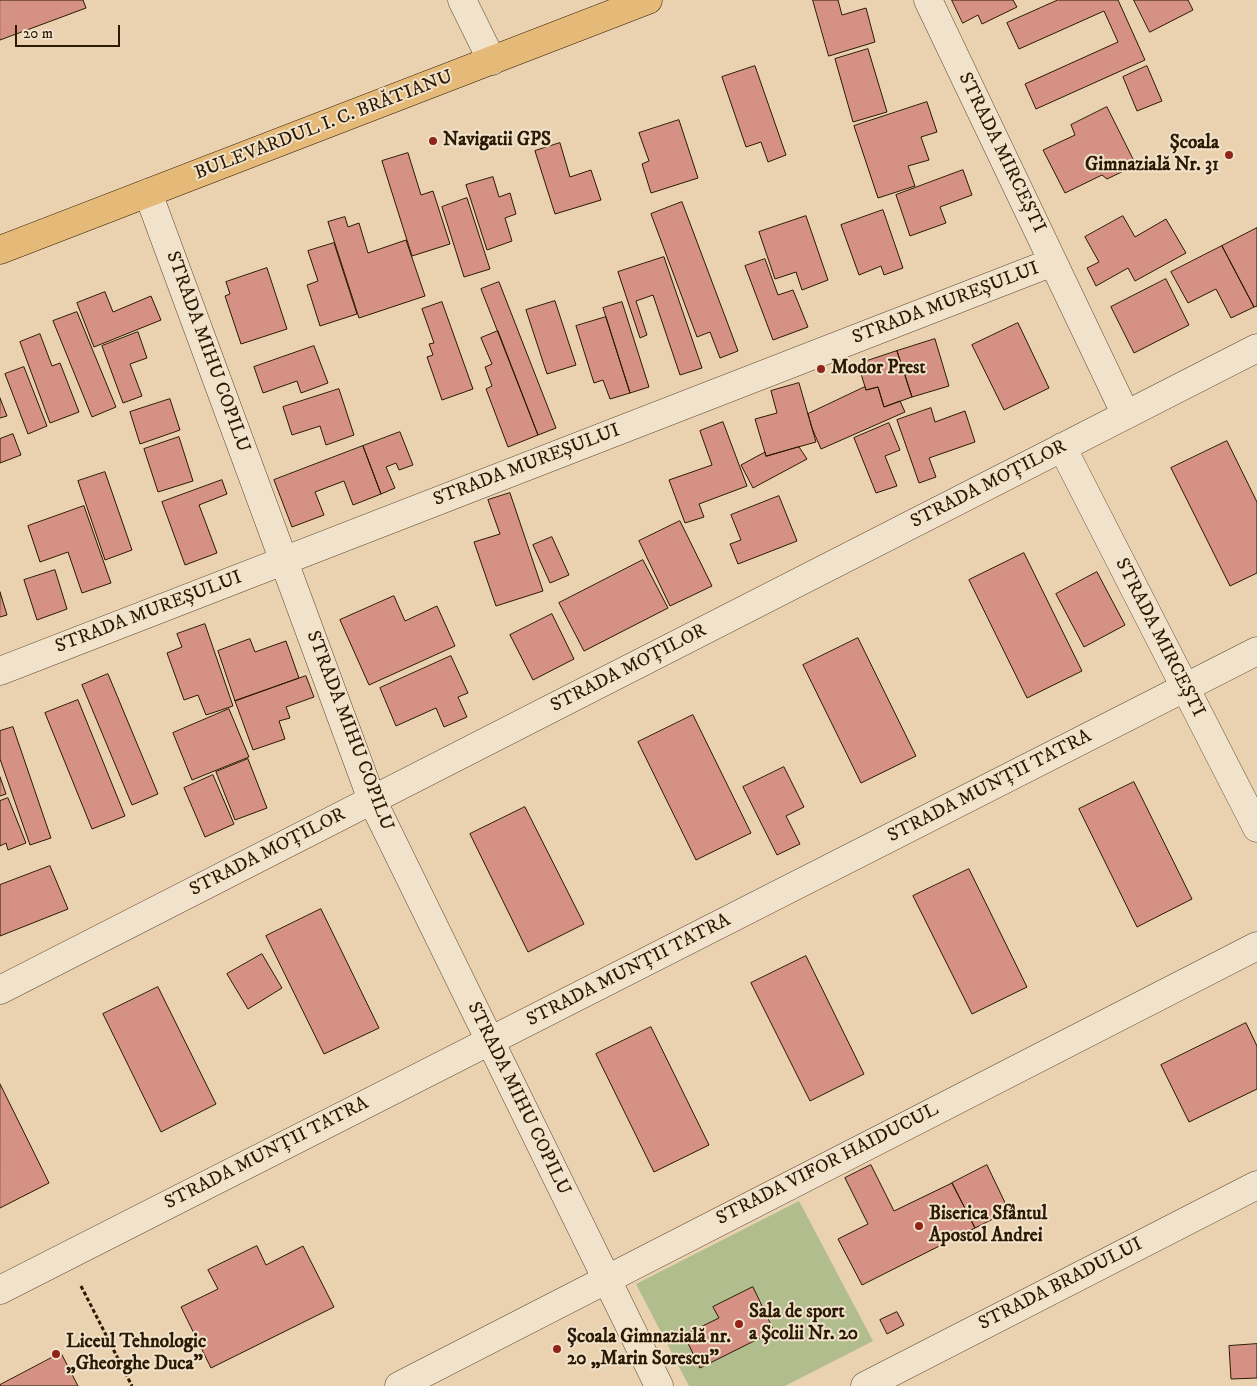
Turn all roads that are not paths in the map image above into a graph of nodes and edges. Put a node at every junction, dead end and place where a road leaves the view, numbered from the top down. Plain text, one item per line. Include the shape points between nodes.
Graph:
1 (462, 0) edge
2 (648, 0) edge
3 (928, 0) edge
4 (492, 61) junction
5 (148, 193) junction
6 (0, 250) edge
7 (1053, 262) junction
8 (1257, 348) edge
9 (1126, 415) junction
10 (1062, 447) junction
11 (284, 561) junction
12 (1257, 651) edge
13 (0, 671) edge
14 (1185, 688) junction
15 (372, 800) junction
16 (1257, 828) edge
17 (1257, 946) edge
18 (0, 990) edge
19 (490, 1041) junction
20 (1257, 1185) edge
21 (606, 1278) junction
22 (0, 1290) edge
23 (399, 1386) edge
24 (659, 1386) edge
25 (865, 1386) edge

1 - 4 street
2 - 4 main road, BULEVARDUL I. C. BRĂTIANU
3 - 7 street, STRADA MIRCEȘTI
4 - 5 main road, BULEVARDUL I. C. BRĂTIANU
5 - 6 main road, BULEVARDUL I. C. BRĂTIANU
5 - 11 street, STRADA MIHU COPILU
7 - 9 street, STRADA MIRCEȘTI
7 - 11 street, STRADA MUREȘULUI
8 - 9 street, STRADA MOȚILOR
9 - 10 street, STRADA MOȚILOR
10 - 14 street, STRADA MIRCEȘTI
10 - 15 street, STRADA MOȚILOR
11 - 13 street, STRADA MUREȘULUI
11 - 15 street, STRADA MIHU COPILU
12 - 14 street, STRADA MUNȚII TATRA
14 - 16 street, STRADA MIRCEȘTI
14 - 19 street, STRADA MUNȚII TATRA
15 - 18 street, STRADA MOȚILOR
15 - 19 street, STRADA MIHU COPILU
17 - 21 street, STRADA VIFOR HAIDUCUL
19 - 21 street, STRADA MIHU COPILU
19 - 22 street, STRADA MUNȚII TATRA
20 - 25 street, STRADA BRADULUI
21 - 23 street, STRADA VIFOR HAIDUCUL
21 - 24 street, STRADA MIHU COPILU

